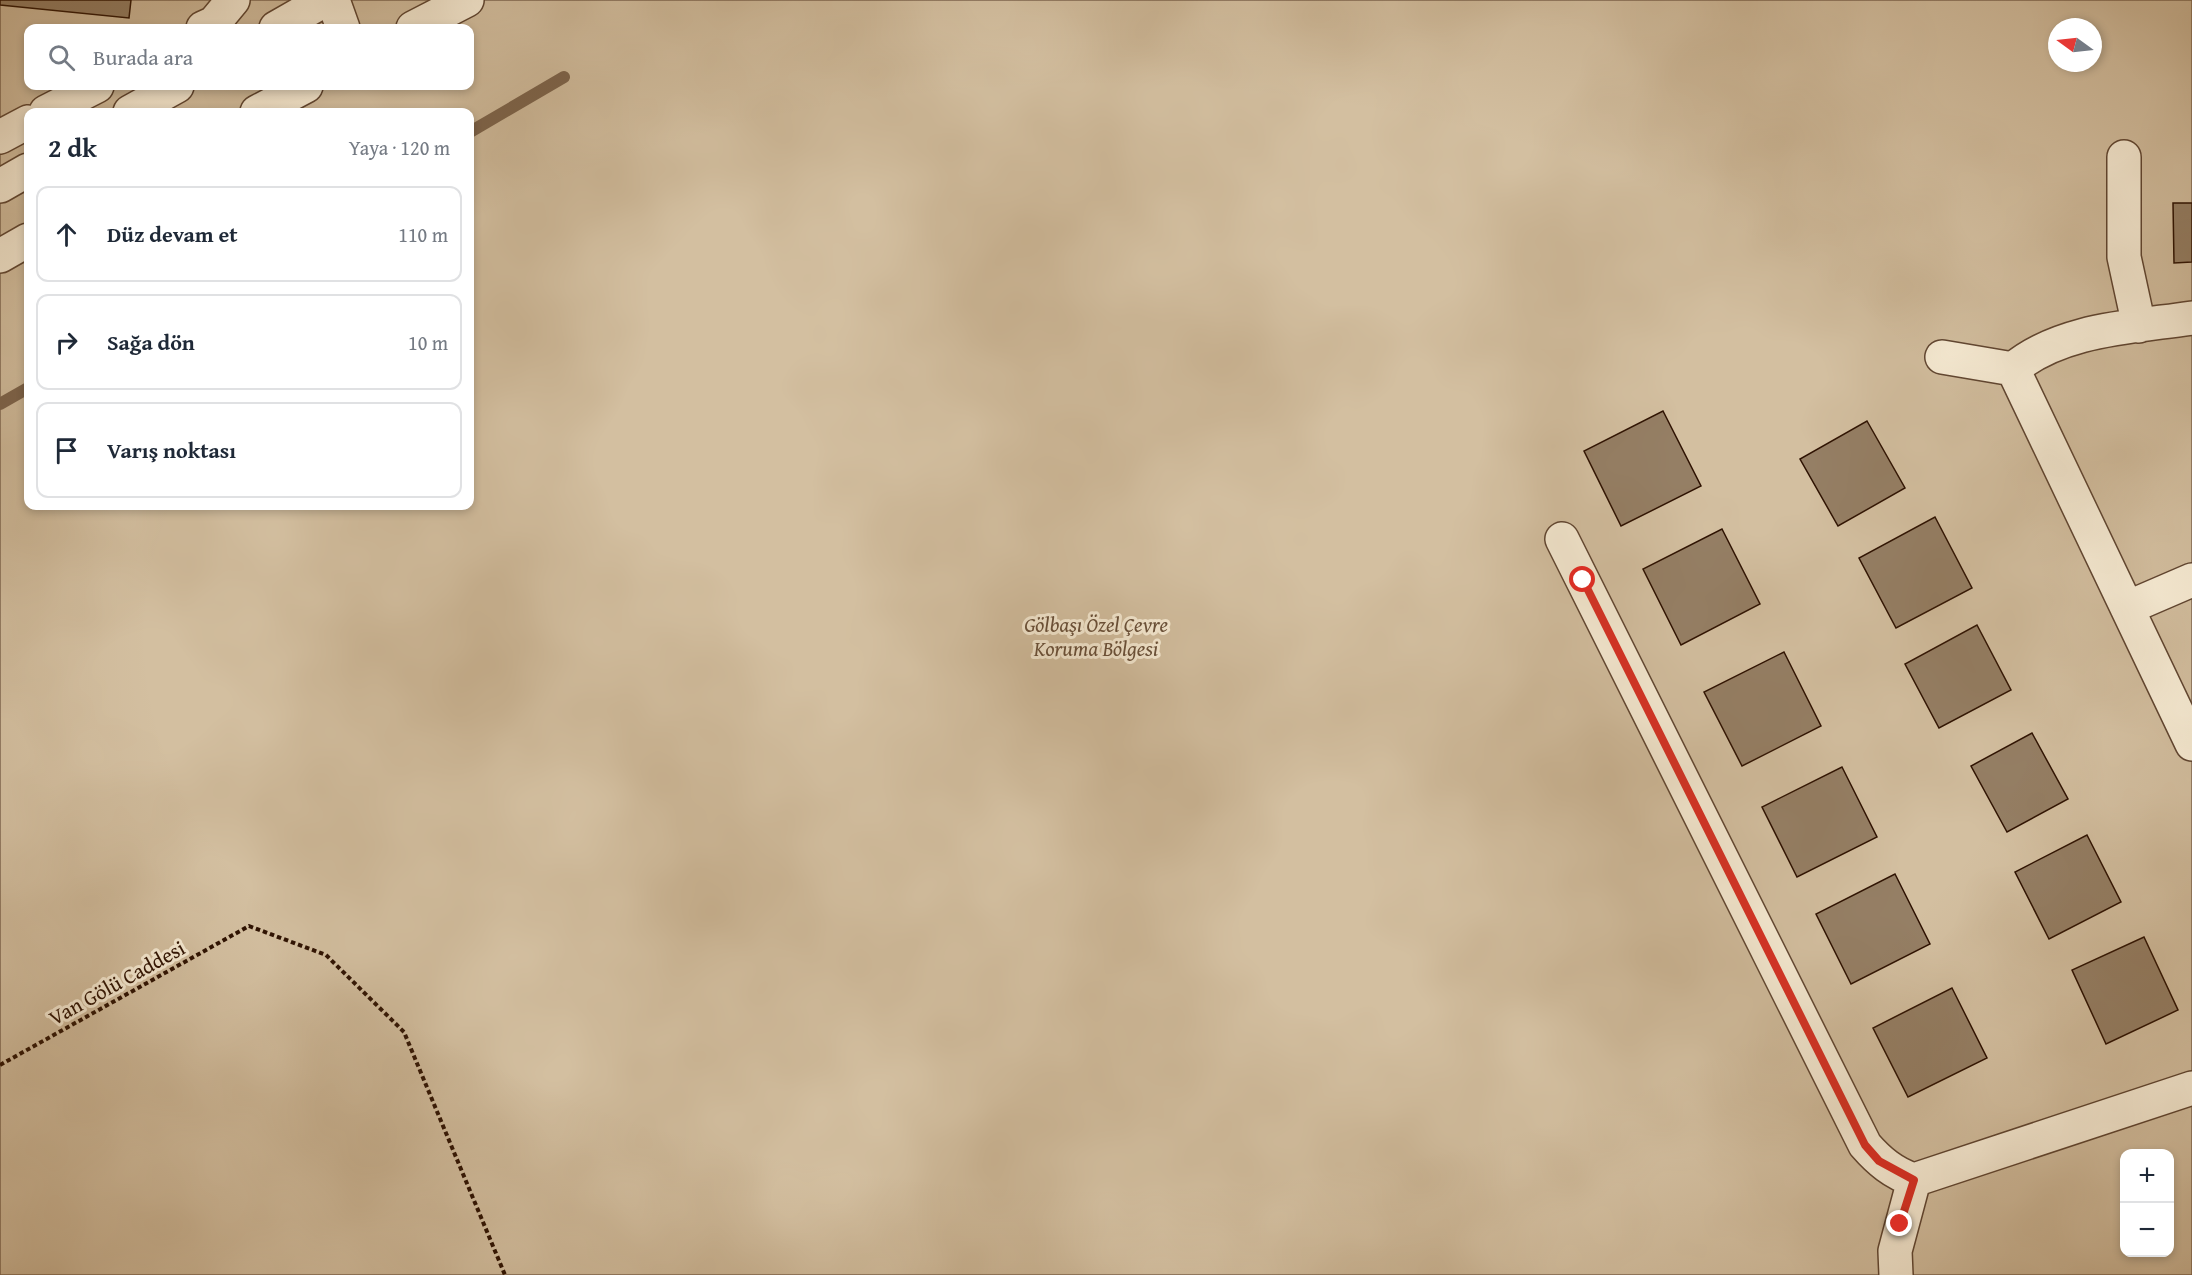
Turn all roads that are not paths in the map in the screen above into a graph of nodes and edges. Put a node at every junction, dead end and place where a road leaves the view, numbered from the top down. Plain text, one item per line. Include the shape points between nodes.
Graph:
1 (232, 0) edge
2 (325, 0) edge
3 (333, 0) edge
4 (467, 0) edge
5 (212, 24) edge
6 (283, 24) edge
7 (342, 24) edge
8 (421, 24) edge
9 (89, 90) edge
10 (170, 90) edge
11 (298, 90) edge
12 (54, 108) edge
13 (137, 108) edge
14 (265, 108) edge
15 (24, 124) edge
16 (0, 137) edge
17 (2124, 157) dead end
18 (24, 172) edge
19 (0, 186) edge
20 (24, 242) edge
21 (0, 256) edge
22 (2192, 318) edge
23 (2139, 326) junction
24 (1942, 357) dead end
25 (2013, 369) junction
26 (1562, 539) dead end
27 (2192, 580) edge
28 (2127, 608) junction
29 (2192, 744) edge
30 (2192, 1088) edge
31 (1914, 1180) junction
32 (1896, 1275) edge

1 - 5 street
2 - 6 street
3 - 7 street
4 - 8 street
9 - 12 street
10 - 13 street
11 - 14 street
15 - 16 street
17 - 23 street via 2124,257
18 - 19 street
20 - 21 street
22 - 23 street
23 - 25 street via 2064,341 2031,354
24 - 25 street
25 - 28 street
26 - 31 street via 1865,1145 1879,1161
27 - 28 street
28 - 29 street
30 - 31 street
31 - 32 street via 1895,1251

